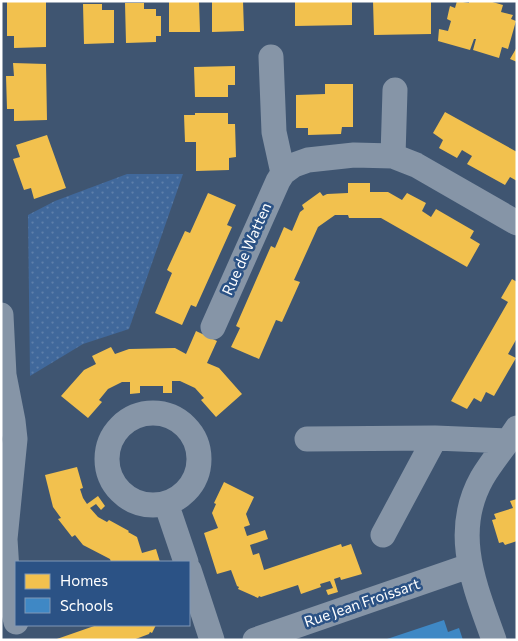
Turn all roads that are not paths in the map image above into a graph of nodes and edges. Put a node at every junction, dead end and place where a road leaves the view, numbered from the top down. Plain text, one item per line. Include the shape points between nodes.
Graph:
1 (270, 57) dead end
2 (395, 90) dead end
3 (393, 156) junction
4 (284, 173) junction
5 (517, 224) edge
6 (1, 315) edge
7 (213, 327) dead end
8 (512, 434) edge
9 (435, 438) junction
10 (307, 439) dead end
11 (166, 503) dead end
12 (382, 535) dead end
13 (186, 561) edge
14 (469, 566) junction
15 (190, 573) edge
16 (15, 615) edge
17 (18, 626) edge
18 (22, 640) edge
19 (212, 640) edge
20 (255, 640) edge
21 (494, 640) edge

1 - 4 street via 274,132
2 - 3 street
3 - 4 street via 308,160
3 - 5 street
4 - 7 street, Rue de Watten via 272,193
6 - 16 street via 4,375 15,439 5,539 8,587
8 - 9 street
8 - 14 street via 482,478 470,507
9 - 10 street
9 - 12 street
11 - 13 street
14 - 20 street, Rue Jean Froissart
14 - 21 street
15 - 19 street
17 - 18 street

